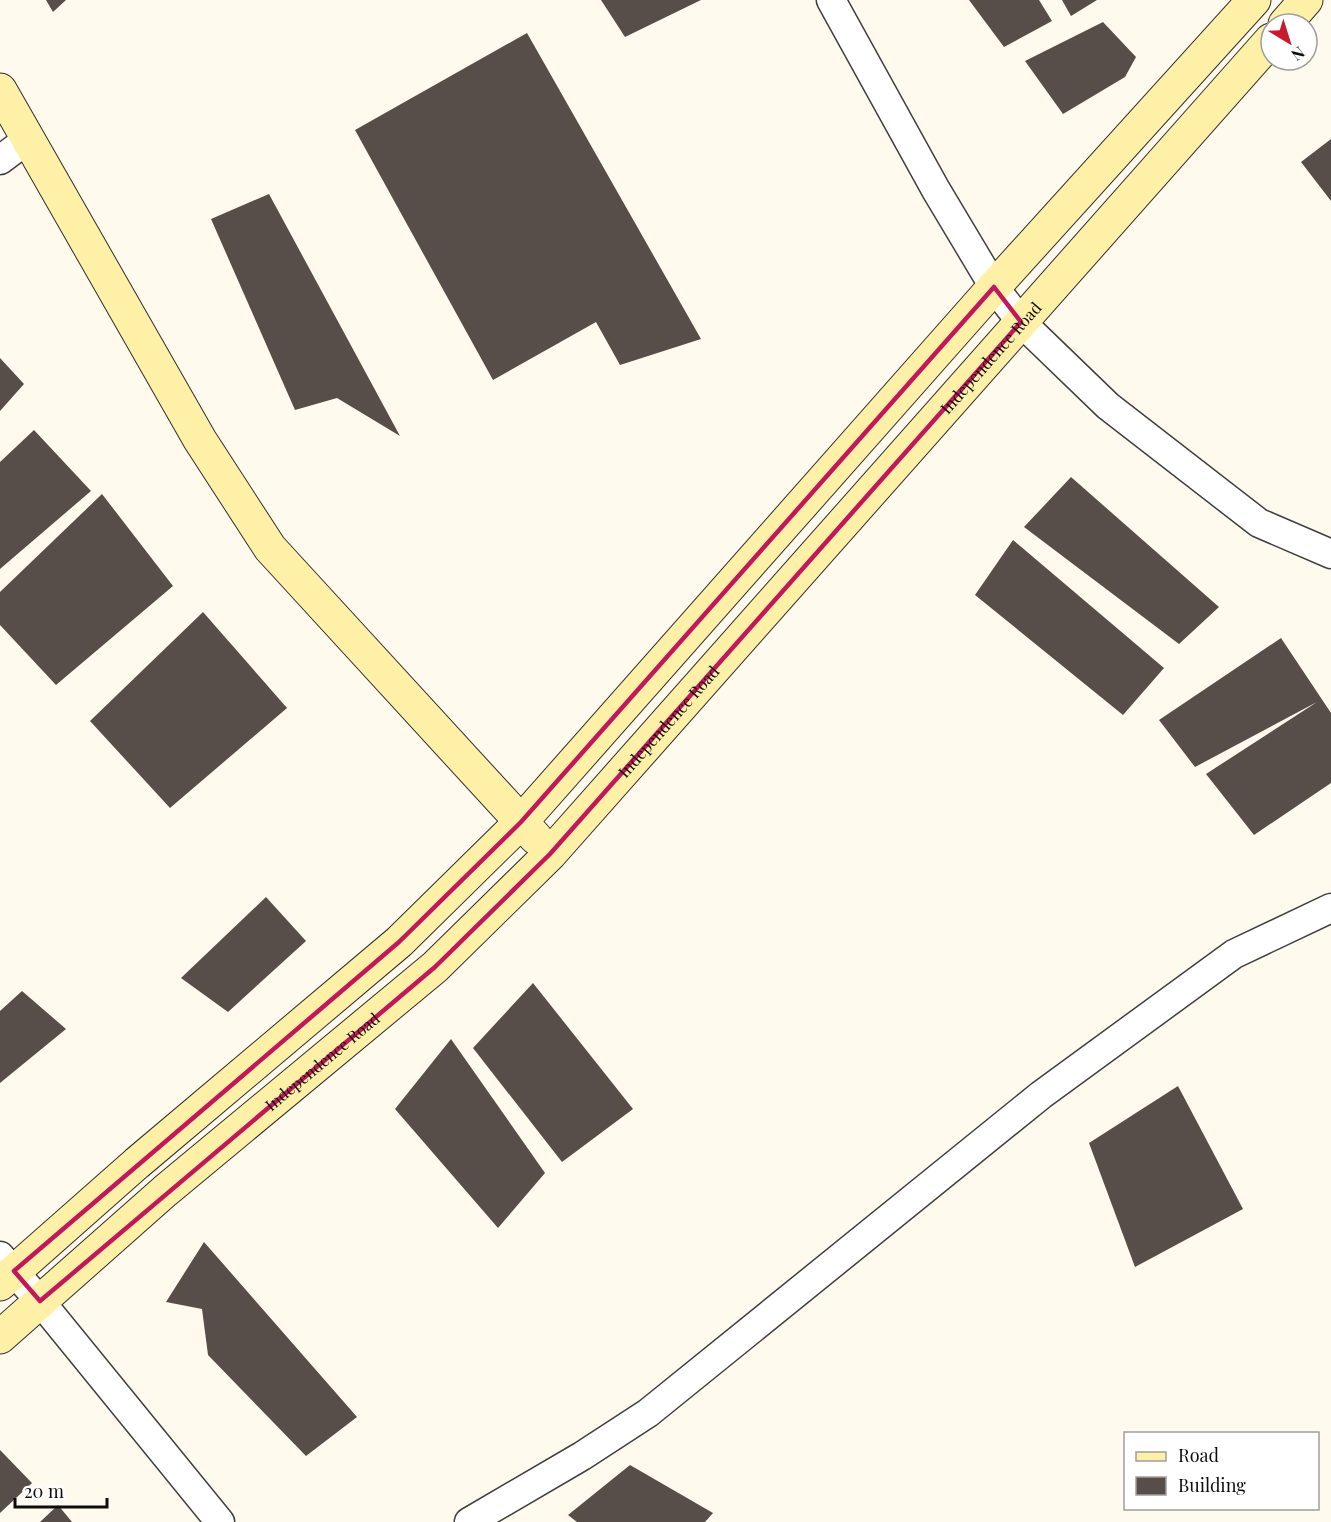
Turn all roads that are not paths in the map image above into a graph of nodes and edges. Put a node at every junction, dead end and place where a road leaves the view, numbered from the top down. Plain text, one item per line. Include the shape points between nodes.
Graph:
1 (831, 0) edge
2 (1254, 0) edge
3 (1306, 0) edge
4 (1296, 12) edge
5 (1259, 54) edge
6 (0, 90) edge
7 (28, 139) junction
8 (0, 160) edge
9 (994, 287) junction
10 (1021, 322) junction
11 (1331, 554) edge
12 (521, 822) junction
13 (550, 854) junction
14 (1331, 908) edge
15 (5, 1270) edge
16 (40, 1300) junction
17 (0, 1338) edge
18 (220, 1522) edge
19 (469, 1522) edge

1 - 9 street
2 - 9 main road
3 - 4 main road
5 - 10 main road, Independence Road
6 - 7 main road
7 - 8 street
7 - 12 main road via 200,440 270,548
9 - 10 street
9 - 12 main road
10 - 11 street via 1108,406 1259,523
10 - 13 main road, Independence Road
12 - 13 main road
12 - 15 main road via 399,942
13 - 16 main road, Independence Road via 435,967
14 - 19 street via 1234,954 1041,1095 648,1413
15 - 16 street
16 - 17 main road, Independence Road
16 - 18 street

